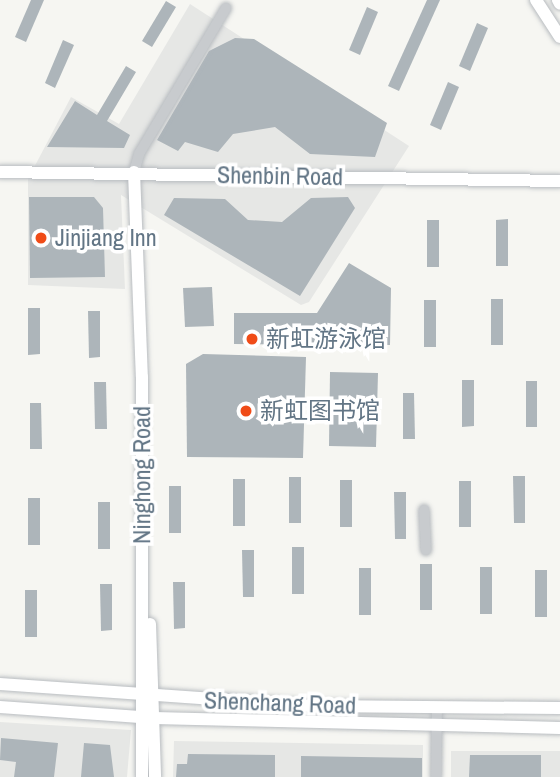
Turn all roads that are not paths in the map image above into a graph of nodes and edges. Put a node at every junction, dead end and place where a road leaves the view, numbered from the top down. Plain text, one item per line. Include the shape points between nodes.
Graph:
1 (536, 0) edge
2 (226, 8) dead end
3 (560, 37) edge
4 (0, 172) edge
5 (134, 173) junction
6 (560, 181) edge
7 (424, 510) dead end
8 (426, 550) dead end
9 (0, 684) edge
10 (148, 698) junction
11 (0, 707) edge
12 (437, 708) junction
13 (560, 708) edge
14 (148, 718) junction
15 (436, 726) junction
16 (560, 728) edge
17 (142, 777) edge
18 (155, 777) edge
19 (436, 777) edge

1 - 3 main road
2 - 5 street via 139,154
4 - 5 main road, Shenbin Road
5 - 6 main road, Shenbin Road
5 - 10 main road, Ninghong Road
7 - 8 street
9 - 10 main road, Shenchang Road
10 - 12 main road, Shenchang Road
10 - 14 main road, Ninghong Road
11 - 14 main road, Shenchang Road
12 - 13 main road, Shenchang Road
12 - 15 street
14 - 15 main road, Shenchang Road
14 - 17 main road, Ninghong Road
14 - 18 main road, Ninghong Road
15 - 16 main road, Shenchang Road
15 - 19 street

